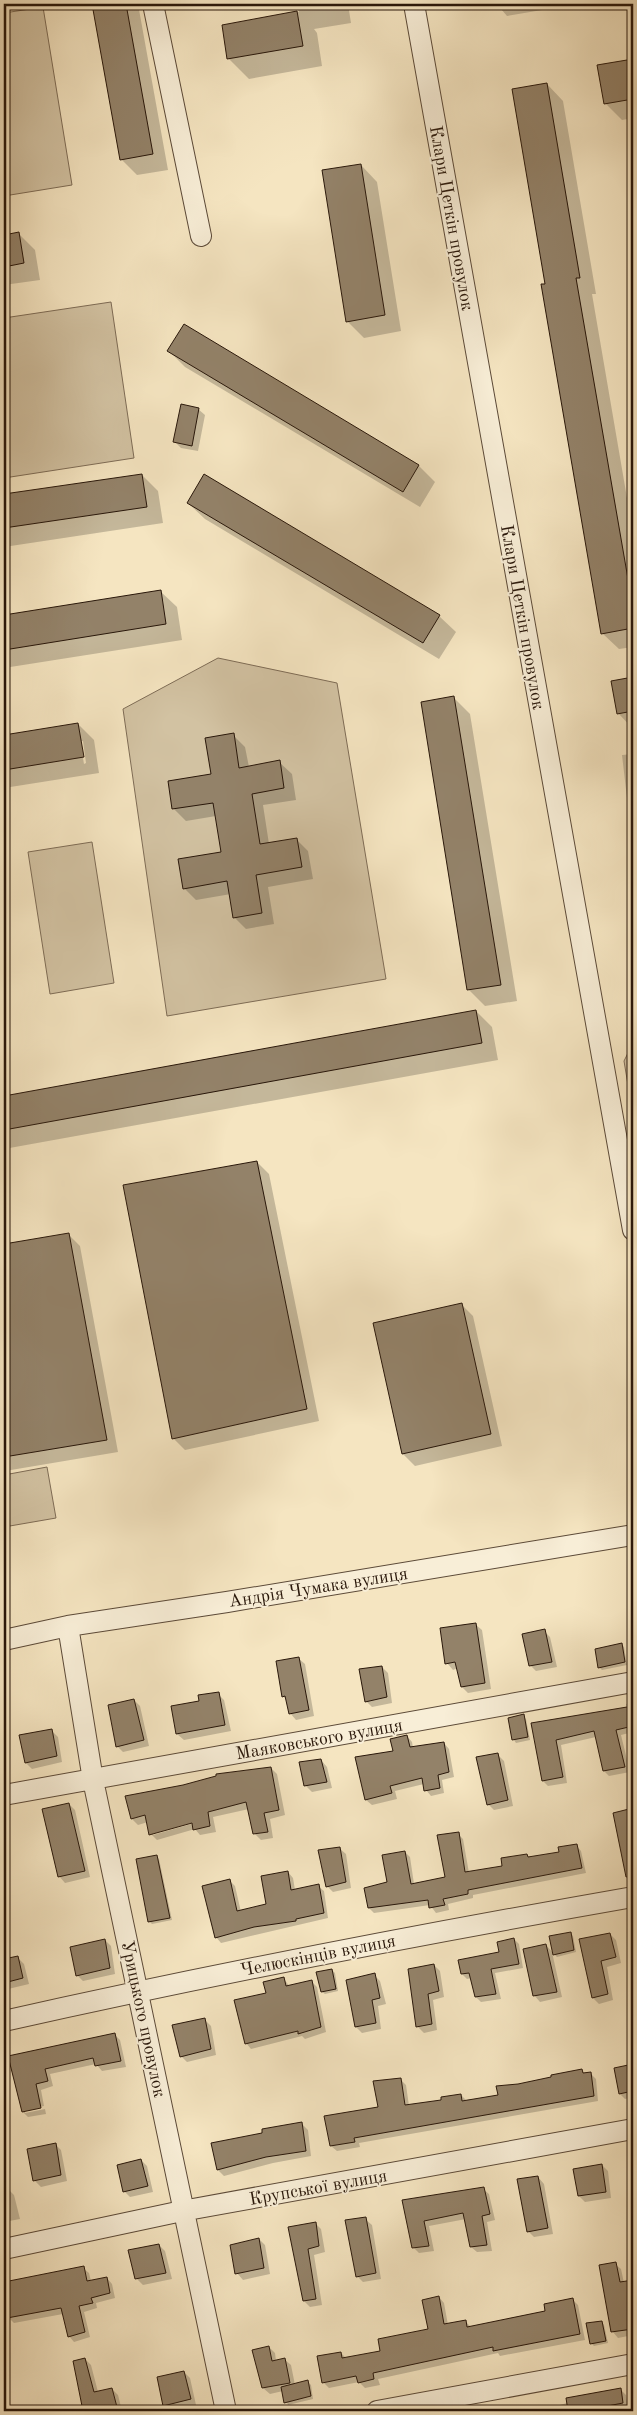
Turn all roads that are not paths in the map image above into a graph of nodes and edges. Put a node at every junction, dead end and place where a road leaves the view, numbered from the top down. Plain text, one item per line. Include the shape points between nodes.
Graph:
1 (153, 4) edge
2 (414, 4) edge
3 (201, 236) dead end
4 (633, 1230) edge
5 (633, 1535) edge
6 (68, 1626) junction
7 (4, 1640) edge
8 (633, 1682) edge
9 (93, 1780) junction
10 (4, 1795) edge
11 (633, 1898) edge
12 (138, 1990) junction
13 (4, 2021) edge
14 (633, 2130) edge
15 (182, 2211) junction
16 (4, 2249) edge
17 (633, 2364) edge
18 (226, 2411) edge
19 (377, 2411) edge

1 - 3 street
2 - 4 street, Клари Цеткін провулок
5 - 6 street, Андрія Чумака вулиця
6 - 7 street, Андрія Чумака вулиця
6 - 9 street, Урицького провулок
8 - 9 street, Маяковського вулиця
9 - 10 street, Маяковського вулиця
9 - 12 street, Урицького провулок
11 - 12 street, Челюскінців вулиця via 422,1934
12 - 13 street, Челюскінців вулиця
12 - 15 street, Урицького провулок
14 - 15 street, Крупської вулиця
15 - 16 street, Крупської вулиця
15 - 18 street, Урицького провулок
17 - 19 street

